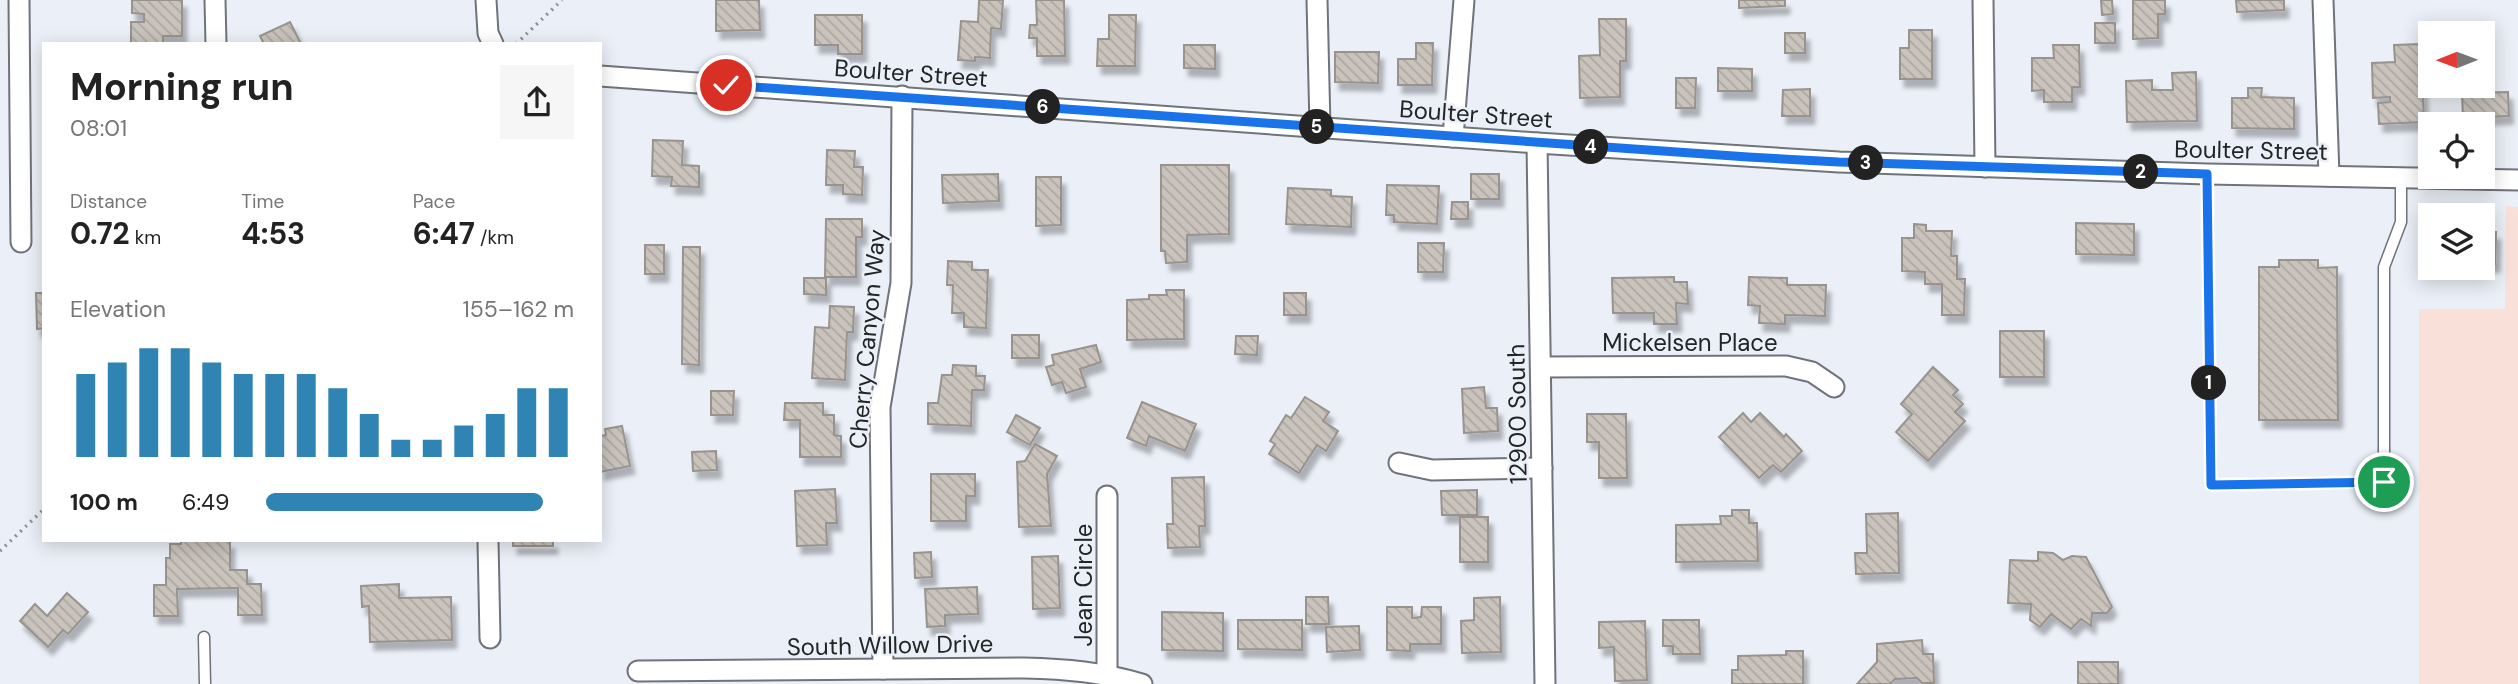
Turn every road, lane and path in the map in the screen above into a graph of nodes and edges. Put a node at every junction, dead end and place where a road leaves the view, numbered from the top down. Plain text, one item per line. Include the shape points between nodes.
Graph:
1 (19, 0) edge
2 (215, 0) edge
3 (486, 0) edge
4 (562, 0) edge
5 (1317, 0) edge
6 (1464, 0) edge
7 (1983, 0) edge
8 (2323, 0) edge
9 (216, 42) edge
10 (492, 42) edge
11 (518, 42) edge
12 (602, 76) edge
13 (902, 96) junction
14 (1320, 127) junction
15 (1453, 137) junction
16 (1537, 144) junction
17 (1985, 167) junction
18 (2207, 174) junction
19 (2329, 176) junction
20 (2401, 177) junction
21 (2518, 180) edge
22 (21, 242) dead end
23 (1541, 367) junction
24 (1834, 387) dead end
25 (1399, 463) dead end
26 (1542, 468) junction
27 (1107, 496) dead end
28 (42, 511) edge
29 (488, 542) edge
30 (0, 551) edge
31 (204, 637) dead end
32 (490, 638) dead end
33 (883, 670) junction
34 (638, 671) dead end
35 (1107, 674) junction
36 (205, 684) edge
37 (1142, 684) edge
38 (1545, 684) edge

1 - 22 street
2 - 9 street
3 - 10 street
4 - 11 path
5 - 14 street
6 - 15 street
7 - 17 street
8 - 19 street
12 - 13 street, Boulter Street
13 - 14 street, Boulter Street
13 - 33 street, Cherry Canyon Way via 901,283 880,407
14 - 15 street, Boulter Street
15 - 16 street, Boulter Street
16 - 17 street, Boulter Street
16 - 23 street, 12900 South
17 - 18 street, Boulter Street
18 - 19 street, Boulter Street
18 - 20 lane via 2211,485 2384,482 2384,267 2401,222
19 - 20 street, Boulter Street
20 - 21 street, Boulter Street
23 - 24 street, Mickelsen Place via 1786,366 1812,372
23 - 26 street, 12900 South
25 - 26 street via 1432,470
26 - 38 street, 12900 South
27 - 35 street, Jean Circle
28 - 30 path
29 - 32 street
31 - 36 lane
33 - 34 street, South Willow Drive
33 - 35 street, South Willow Drive via 1036,668
35 - 37 street, South Willow Drive

